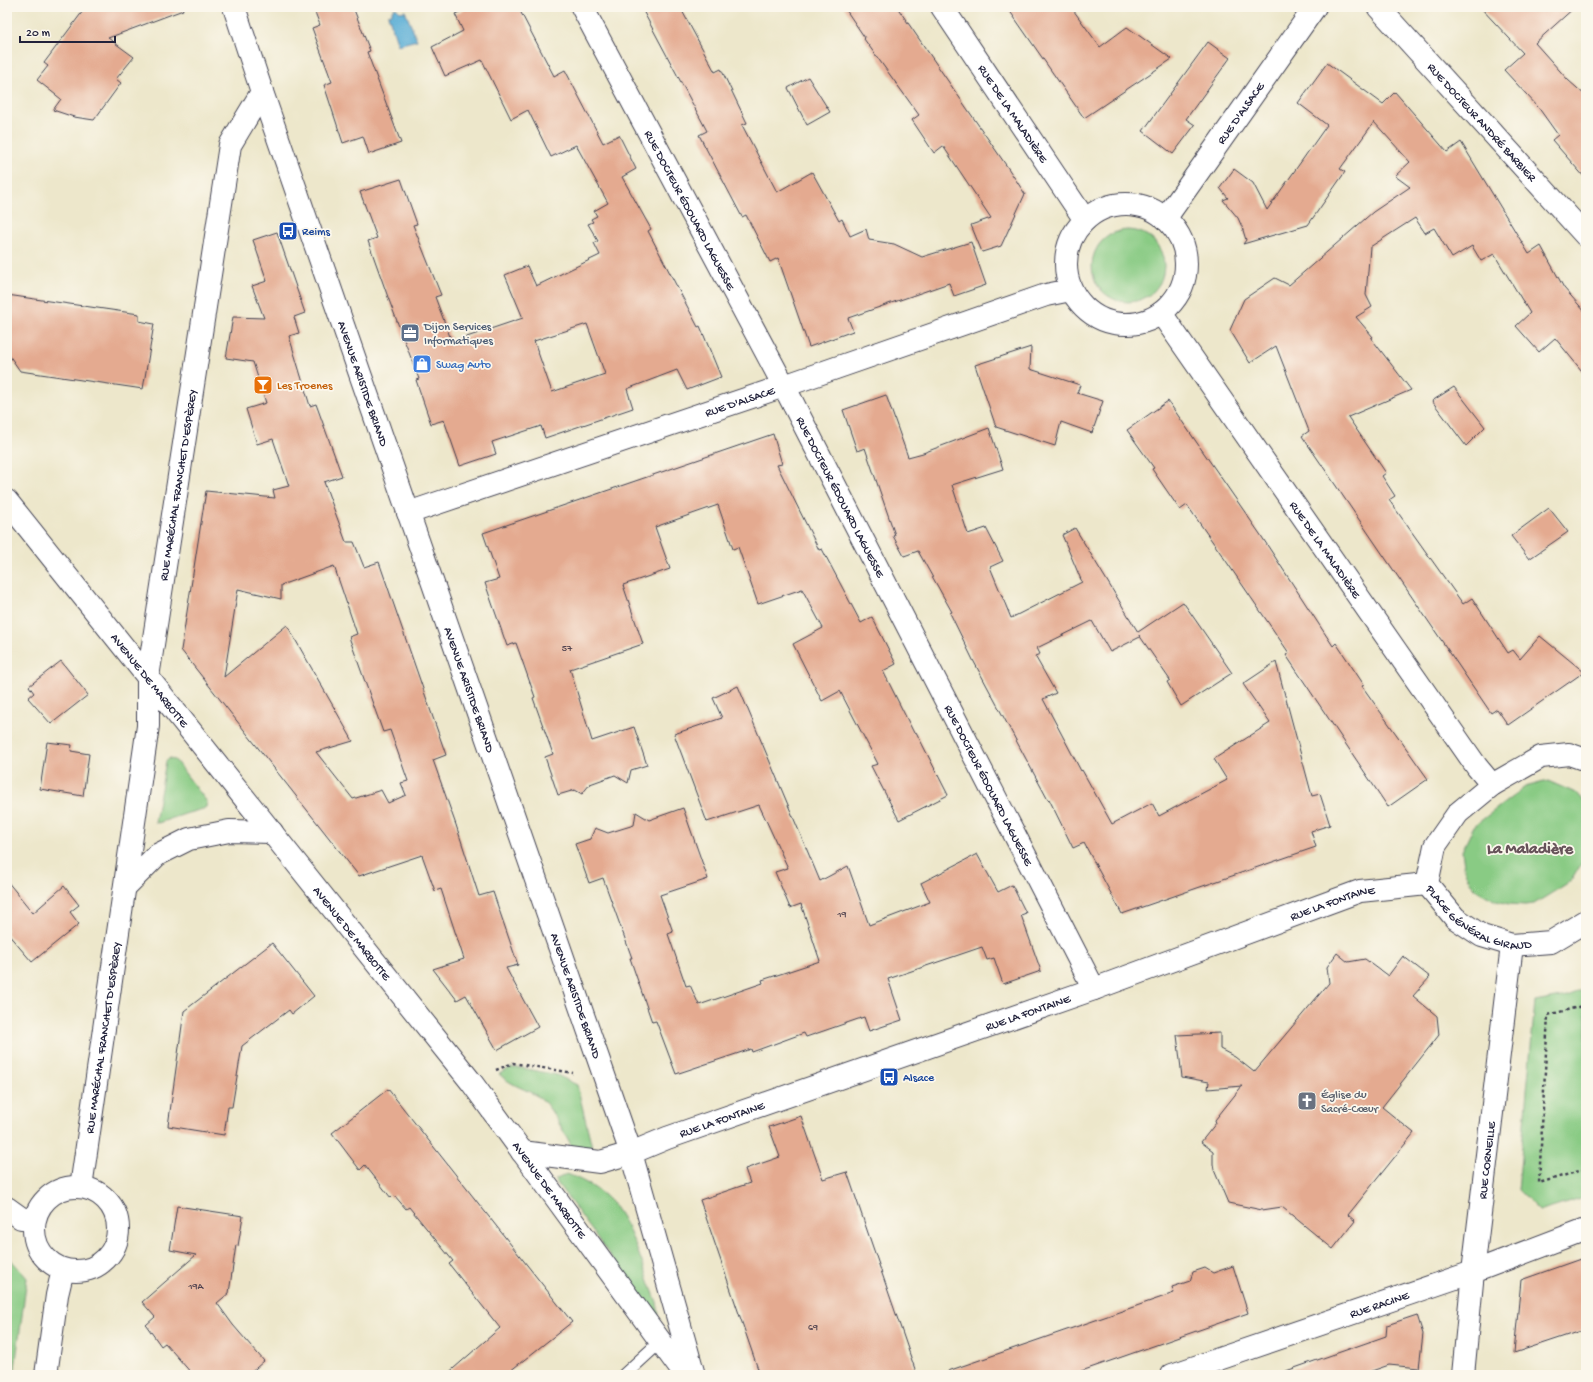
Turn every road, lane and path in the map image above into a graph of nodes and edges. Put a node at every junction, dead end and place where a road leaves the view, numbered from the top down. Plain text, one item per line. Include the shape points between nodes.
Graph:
1 (234, 7) edge
2 (582, 7) edge
3 (942, 7) edge
4 (1315, 7) edge
5 (1378, 7) edge
6 (262, 92) junction
7 (1165, 219) junction
8 (1085, 220) junction
9 (1586, 236) edge
10 (1071, 290) junction
11 (1161, 313) junction
12 (784, 386) junction
13 (7, 501) edge
14 (408, 513) junction
15 (148, 677) junction
16 (1586, 760) edge
17 (1492, 785) junction
18 (272, 832) junction
19 (1427, 884) junction
20 (125, 887) junction
21 (1586, 921) edge
22 (1512, 945) junction
23 (1094, 989) junction
24 (1586, 1005) edge
25 (605, 1079) junction
26 (472, 1083) junction
27 (522, 1152) junction
28 (631, 1153) junction
29 (1586, 1169) edge
30 (81, 1187) junction
31 (7, 1208) edge
32 (34, 1220) junction
33 (1586, 1229) edge
34 (63, 1270) junction
35 (1473, 1272) junction
36 (660, 1342) junction
37 (46, 1375) edge
38 (624, 1375) edge
39 (684, 1375) edge
40 (694, 1375) edge
41 (1172, 1375) edge
42 (1463, 1375) edge

1 - 6 street, AVENUE ARISTIDE BRIAND
2 - 12 street, RUE DOCTEUR ÉDOUARD LAGUESSE
3 - 8 street, RUE DE LA MALADIÈRE
4 - 7 street, RUE D'ALSACE
5 - 9 street, RUE DOCTEUR ANDRÉ BARBIER
6 - 14 street, AVENUE ARISTIDE BRIAND
6 - 15 street, RUE MARÉCHAL FRANCHET D'ESPÈREY via 230,145
7 - 8 street via 1141,206 1121,204 1102,209
7 - 11 street via 1174,227 1182,243 1186,260 1184,278 1178,295
8 - 10 street via 1072,235 1066,253 1066,272
10 - 11 street via 1082,306 1096,317 1114,324 1133,324
10 - 12 street, RUE D'ALSACE via 1046,295
11 - 17 street, RUE DE LA MALADIÈRE via 1477,768
12 - 14 street, RUE D'ALSACE
12 - 23 street, RUE DOCTEUR ÉDOUARD LAGUESSE
13 - 15 street, AVENUE DE MARBOTTE
14 - 25 street, AVENUE ARISTIDE BRIAND
15 - 18 street, AVENUE DE MARBOTTE
15 - 20 street, RUE MARÉCHAL FRANCHET D'ESPÈREY via 148,726
16 - 17 street, PLACE GÉNÉRAL GIRAUD via 1569,754 1541,757
17 - 19 street, PLACE GÉNÉRAL GIRAUD via 1458,813 1436,846
18 - 20 street via 229,831 189,839 157,854
18 - 26 street, AVENUE DE MARBOTTE
19 - 22 street, PLACE GÉNÉRAL GIRAUD via 1455,918 1482,936
19 - 23 street, RUE LA FONTAINE via 1360,891
20 - 30 street, RUE MARÉCHAL FRANCHET D'ESPÈREY
21 - 22 street, PLACE GÉNÉRAL GIRAUD via 1551,942
22 - 35 street, RUE CORNEILLE
23 - 28 street, RUE LA FONTAINE via 667,1138
24 - 29 path via 1548,1015 1539,1183
25 - 26 path via 513,1063 481,1076
25 - 28 street, AVENUE ARISTIDE BRIAND
26 - 27 street, AVENUE DE MARBOTTE
27 - 28 street, RUE LA FONTAINE via 600,1162
27 - 36 street, AVENUE DE MARBOTTE
28 - 40 street, AVENUE ARISTIDE BRIAND
30 - 32 street via 58,1190 47,1198
30 - 34 street via 97,1192 108,1201 115,1212 117,1239 111,1252 96,1266 77,1272
31 - 32 street via 21,1218
32 - 34 street via 33,1233 36,1245 52,1265
33 - 35 street, RUE RACINE
34 - 37 street
35 - 41 street, RUE RACINE
35 - 42 street, RUE CORNEILLE
36 - 38 lane
36 - 39 street, AVENUE DE MARBOTTE

